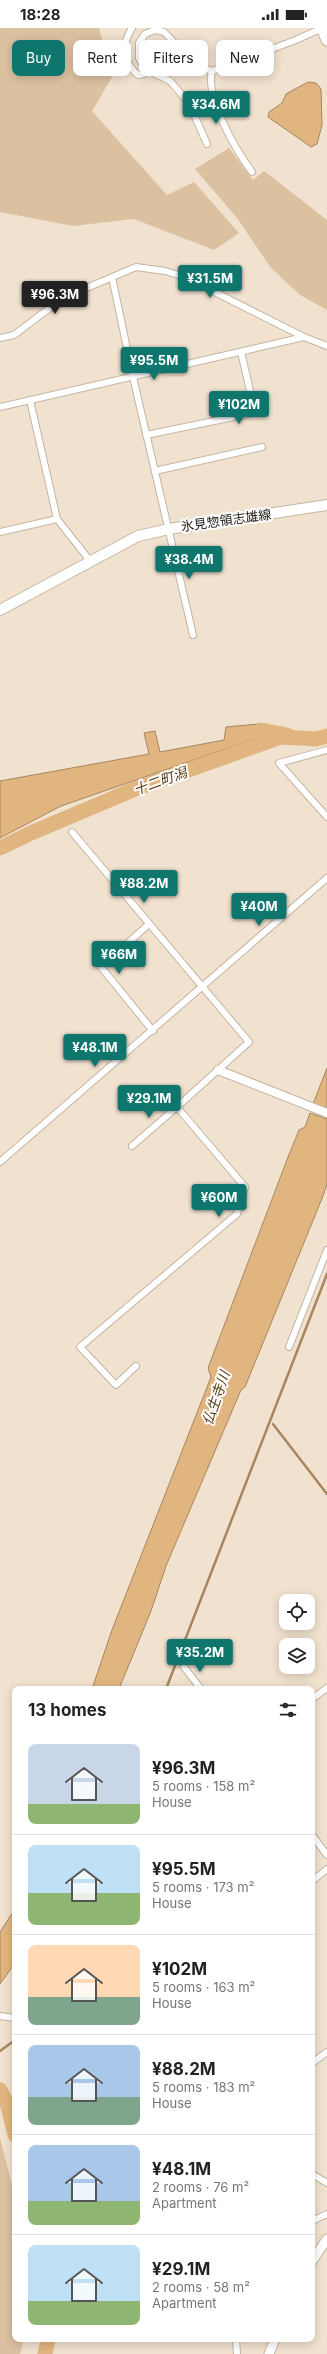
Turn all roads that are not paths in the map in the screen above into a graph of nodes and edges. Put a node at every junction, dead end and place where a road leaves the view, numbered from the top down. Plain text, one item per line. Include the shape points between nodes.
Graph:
1 (132, 28) edge
2 (322, 28) edge
3 (141, 40) edge
4 (172, 40) edge
5 (327, 40) edge
6 (208, 70) edge
7 (212, 71) junction
8 (139, 75) edge
9 (160, 76) edge
10 (206, 144) dead end
11 (252, 172) dead end
12 (112, 278) junction
13 (0, 338) edge
14 (304, 338) junction
15 (327, 346) edge
16 (241, 352) junction
17 (133, 377) junction
18 (30, 400) junction
19 (0, 407) edge
20 (146, 435) junction
21 (262, 447) dead end
22 (155, 471) junction
23 (327, 505) edge
24 (57, 519) junction
25 (169, 529) junction
26 (0, 532) edge
27 (91, 562) junction
28 (0, 610) edge
29 (193, 635) dead end
30 (327, 750) edge
31 (327, 817) edge
32 (72, 832) dead end
33 (327, 878) edge
34 (149, 924) junction
35 (203, 988) junction
36 (153, 1031) junction
37 (218, 1070) junction
38 (177, 1107) junction
39 (327, 1114) edge
40 (132, 1146) dead end
41 (0, 1162) edge
42 (327, 1250) edge
43 (289, 1347) dead end
44 (136, 1366) dead end
45 (184, 1667) dead end
46 (199, 1686) edge
47 (327, 1688) edge
48 (315, 1697) edge
49 (315, 1839) edge
50 (327, 1855) edge
51 (327, 1869) edge
52 (315, 1879) edge
53 (0, 2016) edge
54 (12, 2018) edge
55 (327, 2052) edge
56 (315, 2061) edge
57 (315, 2176) edge
58 (327, 2184) edge
59 (327, 2214) edge
60 (315, 2220) edge
61 (327, 2239) edge
62 (315, 2257) edge
63 (236, 2342) edge
64 (274, 2342) edge
65 (237, 2354) edge
66 (269, 2354) edge

1 - 8 street via 126,37 124,56 130,68
2 - 5 highway
2 - 7 street
3 - 4 street via 145,34 155,30 164,32
6 - 7 street
7 - 11 street via 209,81 215,99 232,140
9 - 10 street via 170,81 189,104
12 - 13 street via 62,298 14,335
12 - 14 street via 136,267 185,277
12 - 17 street
14 - 15 street
14 - 16 street
16 - 17 street
16 - 20 street via 253,413
17 - 18 street
17 - 20 street
18 - 19 street
18 - 24 street
20 - 22 street
21 - 22 street
22 - 25 street
23 - 25 main road, 氷見惣領志雄線
24 - 26 street
24 - 27 street
25 - 27 main road, 氷見惣領志雄線 via 138,536
25 - 29 street
27 - 28 main road, 氷見惣領志雄線
30 - 31 street via 279,763
32 - 34 street
33 - 35 street
34 - 35 street
34 - 36 street via 101,967
35 - 36 street
35 - 37 street via 249,1042
36 - 41 street
37 - 38 street
37 - 39 street
38 - 40 street
38 - 44 street via 245,1187 237,1214 80,1347 116,1384
42 - 43 street
45 - 46 street
47 - 48 street
49 - 50 street
51 - 52 street
53 - 54 street
55 - 56 street
57 - 58 street
59 - 60 street
61 - 62 main road
63 - 65 street
64 - 66 main road

